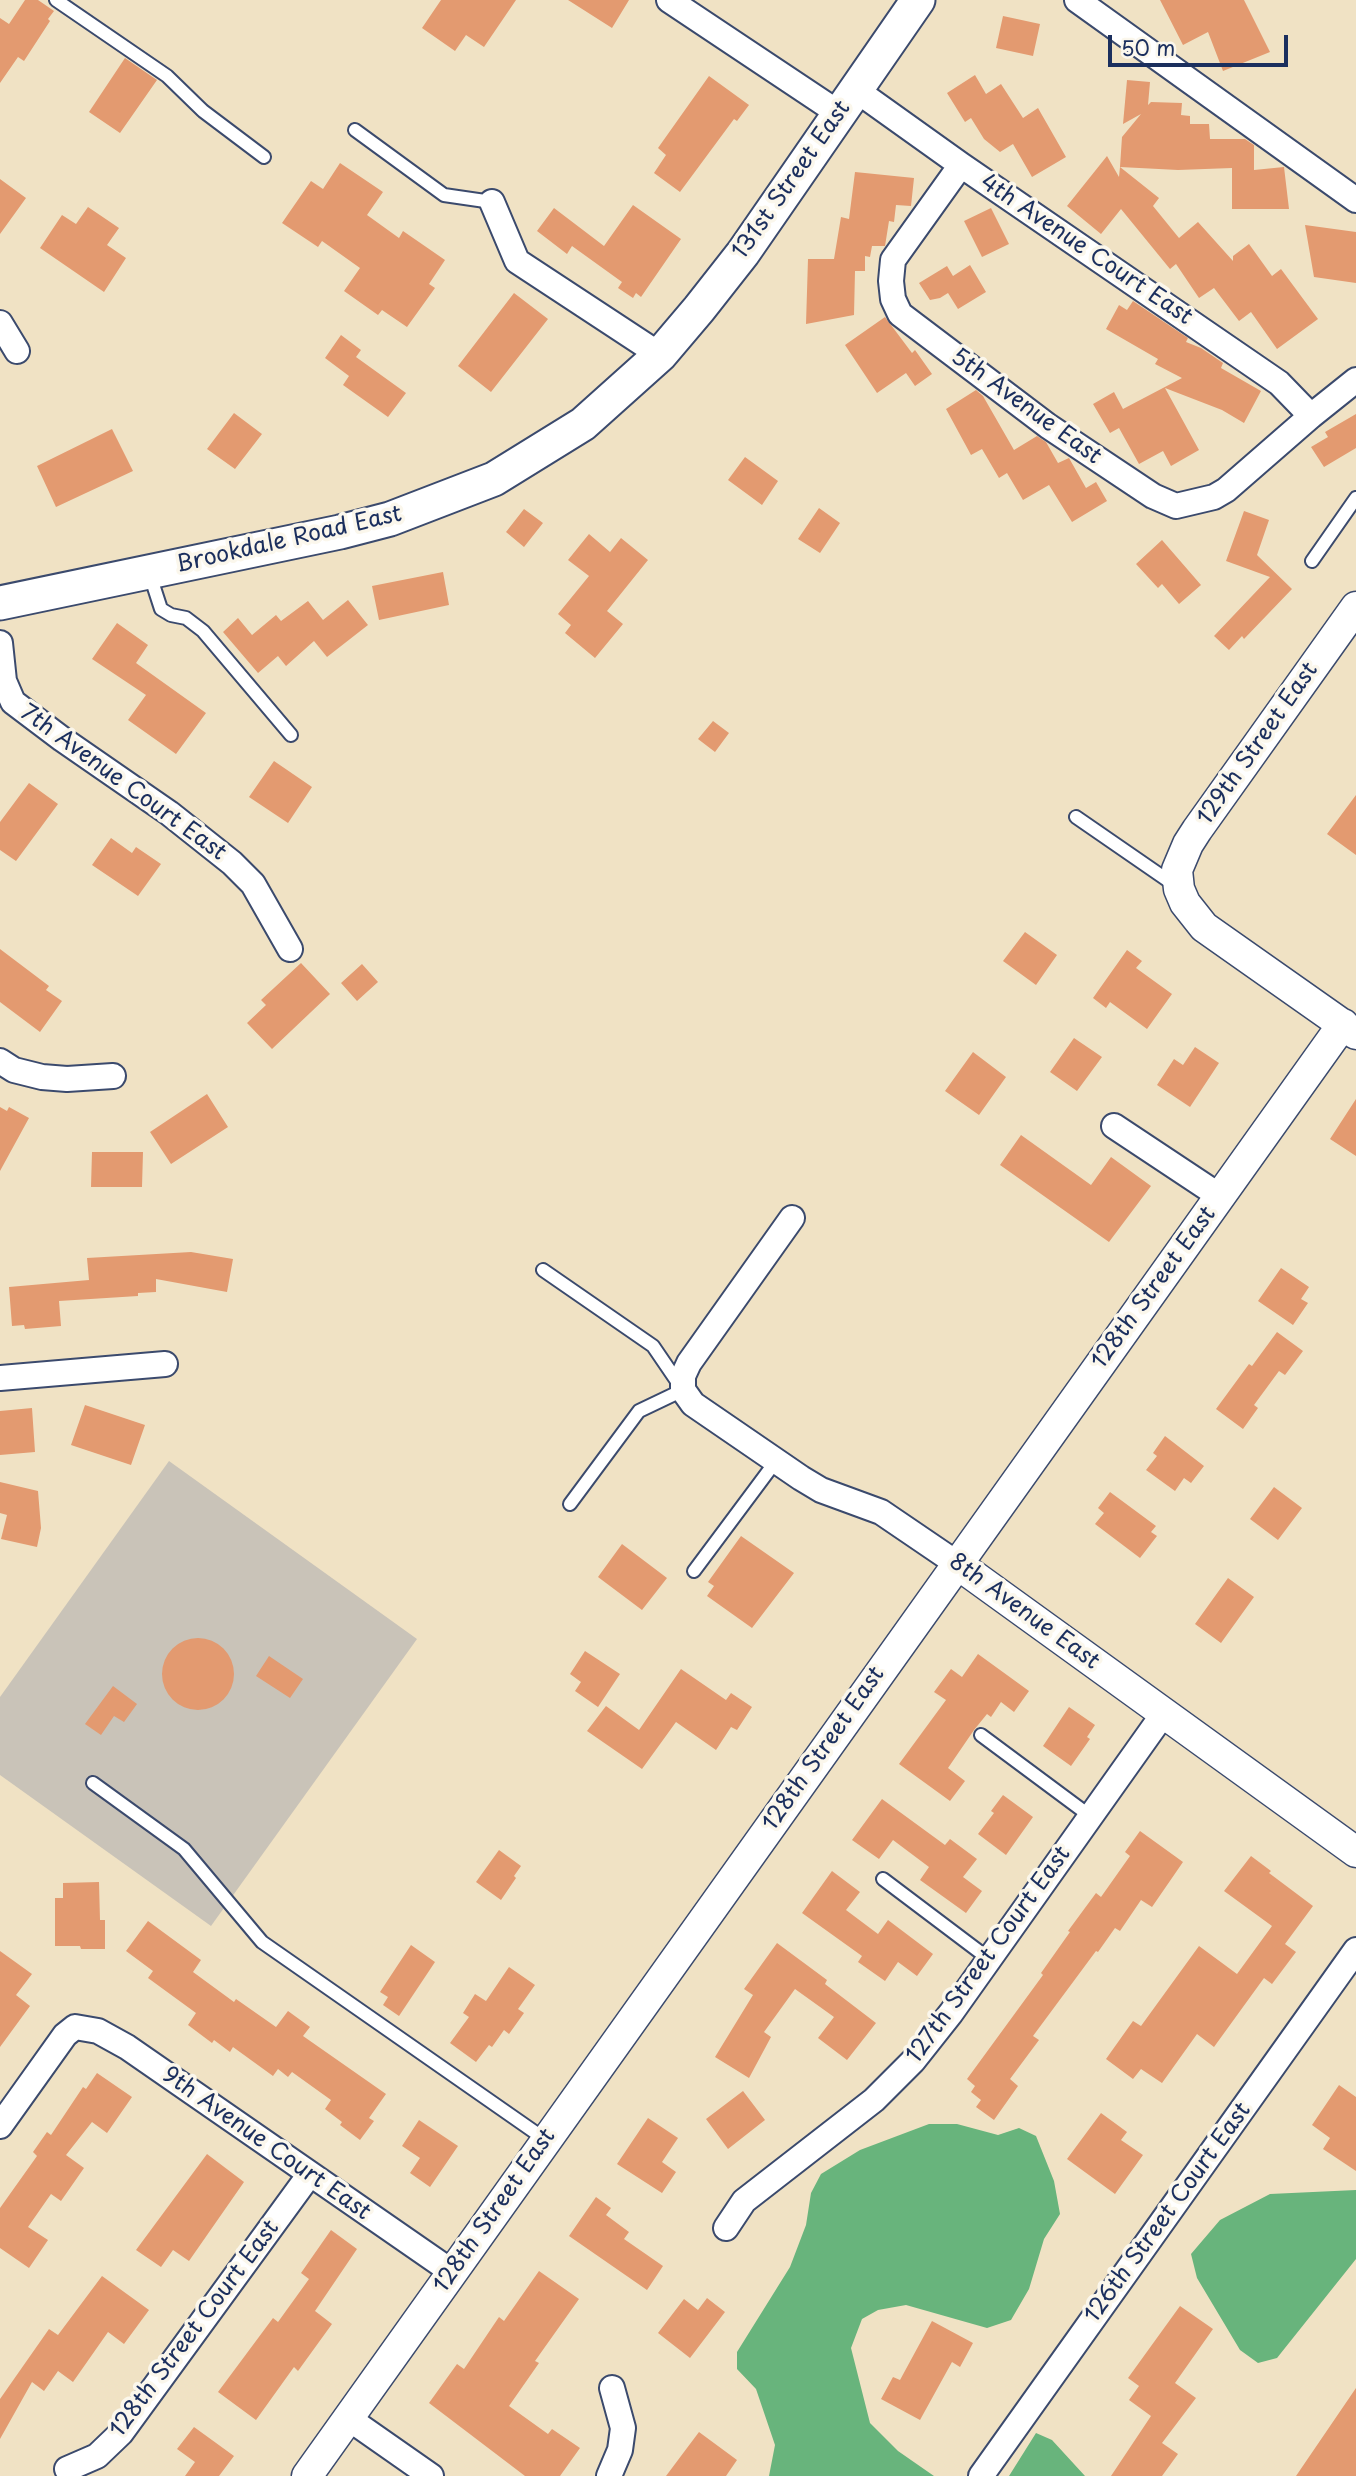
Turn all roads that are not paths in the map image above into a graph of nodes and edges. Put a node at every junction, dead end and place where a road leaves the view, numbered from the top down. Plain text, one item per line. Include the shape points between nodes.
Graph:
1 (56, 0) edge
2 (669, 0) edge
3 (918, 0) edge
4 (1077, 0) edge
5 (848, 102) junction
6 (355, 130) dead end
7 (264, 157) dead end
8 (961, 165) junction
9 (1356, 201) edge
10 (492, 202) joint
11 (0, 324) edge
12 (17, 351) dead end
13 (660, 355) junction
14 (1356, 380) edge
15 (1311, 416) junction
16 (1356, 498) edge
17 (1312, 561) dead end
18 (149, 572) junction
19 (0, 604) edge
20 (1356, 607) edge
21 (0, 643) edge
22 (291, 735) dead end
23 (1076, 817) dead end
24 (1179, 889) junction
25 (290, 949) dead end
26 (1349, 1029) edge
27 (0, 1061) edge
28 (113, 1076) dead end
29 (1114, 1126) dead end
30 (1221, 1197) junction
31 (792, 1218) dead end
32 (543, 1270) dead end
33 (165, 1364) dead end
34 (0, 1378) edge
35 (683, 1390) junction
36 (775, 1461) junction
37 (570, 1504) dead end
38 (956, 1563) junction
39 (694, 1571) dead end
40 (1164, 1713) junction
41 (981, 1735) dead end
42 (93, 1783) dead end
43 (1090, 1816) junction
44 (1356, 1852) edge
45 (883, 1879) dead end
46 (1356, 1951) edge
47 (989, 1959) junction
48 (0, 2126) edge
49 (546, 2140) junction
50 (310, 2175) junction
51 (726, 2228) dead end
52 (452, 2272) junction
53 (612, 2388) dead end
54 (348, 2418) junction
55 (67, 2469) dead end
56 (307, 2476) edge
57 (431, 2476) edge
58 (609, 2476) edge
59 (981, 2476) edge

1 - 7 lane via 167,76 203,111
2 - 5 street
3 - 5 main road, 131st Street East
4 - 9 street
5 - 8 street, 4th Avenue Court East
5 - 13 main road, 131st Street East via 743,253
6 - 10 lane via 444,195
8 - 15 street, 4th Avenue Court East via 1279,383
8 - 15 street, 5th Avenue East via 893,260 893,299 900,314 914,326 1048,426 1175,506 1226,490
10 - 13 street via 517,261
11 - 12 street
13 - 18 main road, Brookdale Road East via 583,424 494,479 390,519
14 - 15 street
16 - 17 lane
18 - 19 main road, Brookdale Road East
18 - 22 lane via 161,609 186,618 203,631
20 - 24 street, 129th Street East via 1188,844 1177,870
21 - 25 street, 7th Avenue Court East via 4,681 12,702 232,863 253,884
23 - 24 lane
24 - 26 street via 1204,927
26 - 30 street, 128th Street East
27 - 28 street via 42,1077
29 - 30 street
30 - 38 street, 128th Street East
31 - 35 street via 689,1363
32 - 35 lane via 653,1346
33 - 34 street
35 - 36 street, 8th Avenue East via 693,1404
35 - 37 lane via 639,1411
36 - 38 street, 8th Avenue East via 821,1490 881,1512
36 - 39 lane
38 - 40 street, 8th Avenue East
38 - 49 street, 128th Street East
40 - 43 street, 127th Street Court East
40 - 44 street, 8th Avenue East
41 - 43 lane
42 - 49 lane via 184,1849 262,1942
43 - 47 street, 127th Street Court East
45 - 47 lane
46 - 59 street, 126th Street Court East
47 - 51 street, 127th Street Court East via 913,2061 874,2100 744,2201
48 - 50 street, 9th Avenue Court East via 75,2027 98,2031 127,2047
49 - 52 street, 128th Street East
50 - 52 street, 9th Avenue Court East
50 - 55 street, 128th Street Court East via 121,2433 97,2456
52 - 54 street, 128th Street East
53 - 58 street via 623,2428
54 - 56 street, 128th Street East
54 - 57 street

